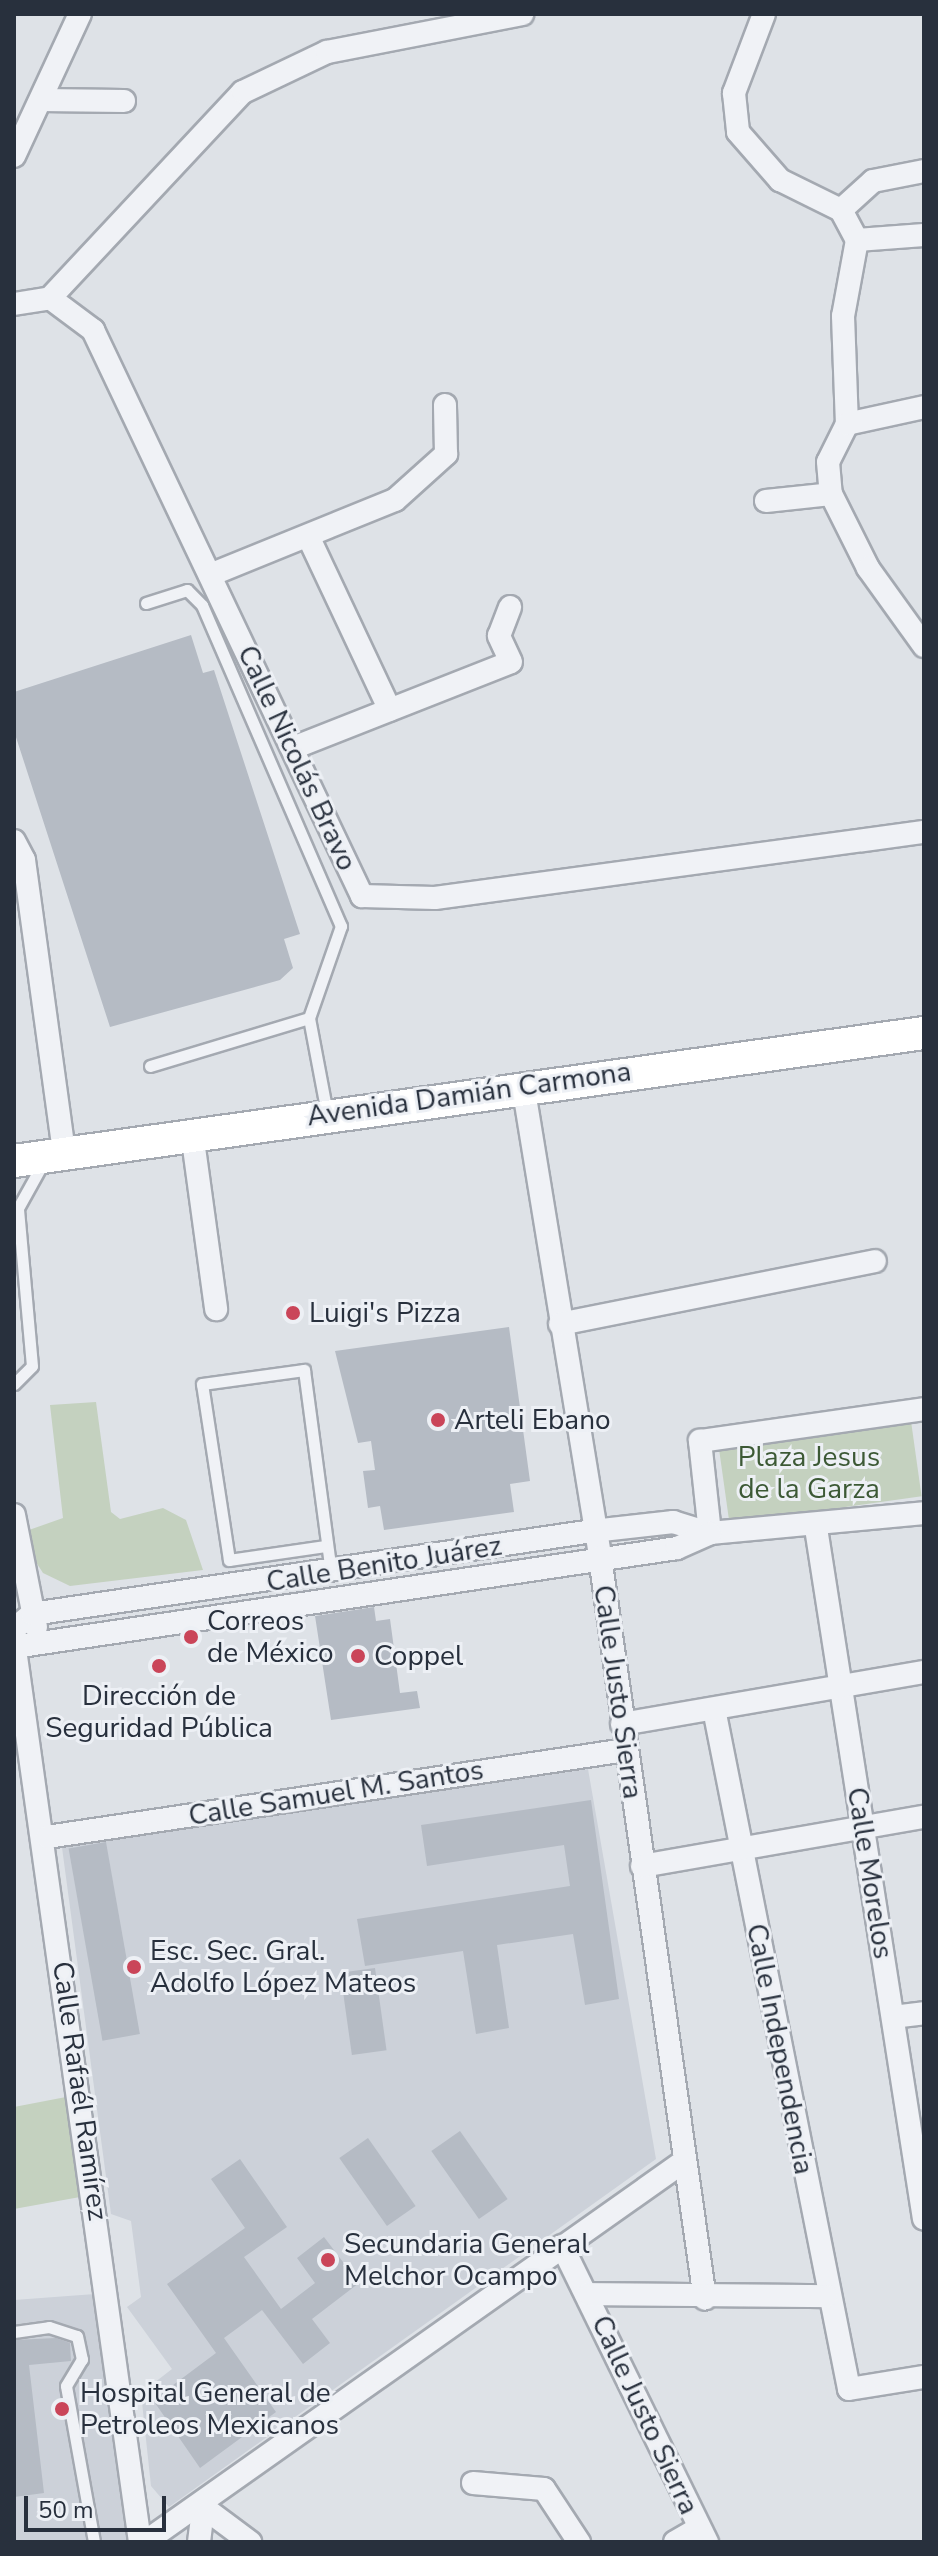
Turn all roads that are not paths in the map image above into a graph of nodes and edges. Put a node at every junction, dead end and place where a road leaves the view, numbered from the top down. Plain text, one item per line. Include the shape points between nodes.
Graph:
1 (80, 14) edge
2 (522, 14) edge
3 (764, 14) edge
4 (41, 100) junction
5 (124, 101) dead end
6 (14, 156) edge
7 (924, 171) edge
8 (841, 210) junction
9 (924, 235) edge
10 (857, 240) junction
11 (50, 298) junction
12 (14, 304) edge
13 (445, 405) dead end
14 (924, 407) edge
15 (847, 424) junction
16 (831, 494) junction
17 (766, 501) dead end
18 (308, 536) junction
19 (210, 575) junction
20 (146, 603) dead end
21 (510, 607) dead end
22 (924, 646) edge
23 (390, 710) junction
24 (293, 748) junction
25 (924, 832) edge
26 (14, 841) edge
27 (309, 1018) junction
28 (924, 1033) edge
29 (150, 1066) dead end
30 (523, 1085) junction
31 (327, 1114) junction
32 (192, 1133) junction
33 (56, 1154) junction
34 (14, 1161) edge
35 (875, 1261) dead end
36 (216, 1309) dead end
37 (560, 1324) junction
38 (14, 1384) edge
39 (923, 1416) edge
40 (924, 1513) edge
41 (14, 1515) edge
42 (816, 1528) junction
43 (593, 1531) junction
44 (710, 1533) junction
45 (325, 1546) junction
46 (600, 1557) junction
47 (331, 1573) junction
48 (225, 1588) junction
49 (228, 1612) junction
50 (32, 1614) junction
51 (14, 1629) edge
52 (39, 1641) junction
53 (14, 1644) edge
54 (924, 1672) edge
55 (842, 1688) junction
56 (714, 1709) junction
57 (622, 1724) junction
58 (626, 1750) junction
59 (924, 1817) edge
60 (864, 1832) junction
61 (47, 1837) junction
62 (743, 1854) junction
63 (642, 1866) junction
64 (924, 2013) edge
65 (893, 2017) junction
66 (683, 2162) junction
67 (924, 2219) edge
68 (562, 2246) junction
69 (589, 2294) junction
70 (826, 2296) junction
71 (705, 2299) junction
72 (14, 2332) edge
73 (924, 2377) edge
74 (473, 2483) dead end
75 (203, 2507) junction
76 (703, 2535) edge
77 (94, 2542) edge
78 (142, 2542) edge
79 (199, 2542) edge
80 (250, 2542) edge
81 (579, 2542) edge
82 (675, 2542) edge

1 - 4 street
2 - 11 street via 327,52 243,92
3 - 8 street via 734,93 738,132 753,157 780,180
4 - 5 street
4 - 6 street
7 - 8 street via 873,181
8 - 10 street
9 - 10 street
10 - 15 street via 843,316
11 - 12 street
11 - 19 street, Calle Nicolás Bravo via 93,330
13 - 18 street via 446,454 395,500
14 - 15 street
15 - 16 street via 828,462
16 - 17 street
16 - 22 street via 868,568
18 - 19 street
18 - 23 street
19 - 24 street, Calle Nicolás Bravo
20 - 27 lane via 187,590 202,605 341,926
21 - 23 street via 499,636 511,662
23 - 24 street
24 - 25 street, Calle Nicolás Bravo via 362,896 435,898
26 - 33 street via 24,860
27 - 29 lane
27 - 31 lane
28 - 30 street, Avenida Damián Carmona
30 - 31 street, Avenida Damián Carmona
30 - 37 street, Calle Justo Sierra
31 - 32 street, Avenida Damián Carmona
32 - 33 street, Avenida Damián Carmona
32 - 36 street
33 - 34 street, Avenida Damián Carmona
33 - 38 lane via 18,1208 32,1366
35 - 37 street
37 - 43 street, Calle Justo Sierra
39 - 44 street via 700,1441
40 - 42 street, Calle Benito Juárez
41 - 50 street
42 - 44 street, Calle Benito Juárez
42 - 55 street, Calle Morelos
43 - 44 street, Calle Benito Juárez via 673,1522
43 - 46 street, Calle Justo Sierra
43 - 47 street, Calle Benito Juárez
44 - 46 street, Calle Benito Juárez via 677,1548
45 - 45 lane via 229,1560 202,1384 304,1370
45 - 47 lane
46 - 49 street, Calle Benito Juárez
46 - 57 street, Calle Justo Sierra
47 - 48 street, Calle Benito Juárez
48 - 49 street
48 - 50 street, Calle Benito Juárez
49 - 52 street, Calle Benito Juárez
50 - 51 street
50 - 52 street
52 - 53 street, Calle Benito Juárez
53 - 61 street, Calle Rafaél Ramírez
54 - 55 street
55 - 56 street
55 - 60 street, Calle Morelos
56 - 57 street
56 - 62 street, Calle Independencia
57 - 58 street, Calle Justo Sierra
58 - 61 street, Calle Samuel M. Santos
58 - 63 street, Calle Justo Sierra
59 - 60 street
60 - 62 street
60 - 65 street, Calle Morelos
61 - 78 street, Calle Rafaél Ramírez
62 - 63 street
62 - 70 street, Calle Independencia
63 - 66 street, Calle Justo Sierra
64 - 65 street
65 - 67 street, Calle Morelos
66 - 68 street
66 - 71 street, Calle Justo Sierra
68 - 69 street, Calle Justo Sierra
68 - 75 street
69 - 71 street
69 - 76 street, Calle Justo Sierra via 647,2430
70 - 71 street
70 - 73 street, Calle Independencia via 849,2389
72 - 77 lane via 49,2327 77,2336 82,2359 66,2386
74 - 81 street via 544,2489
75 - 78 street
75 - 79 street
75 - 80 street
76 - 82 street

